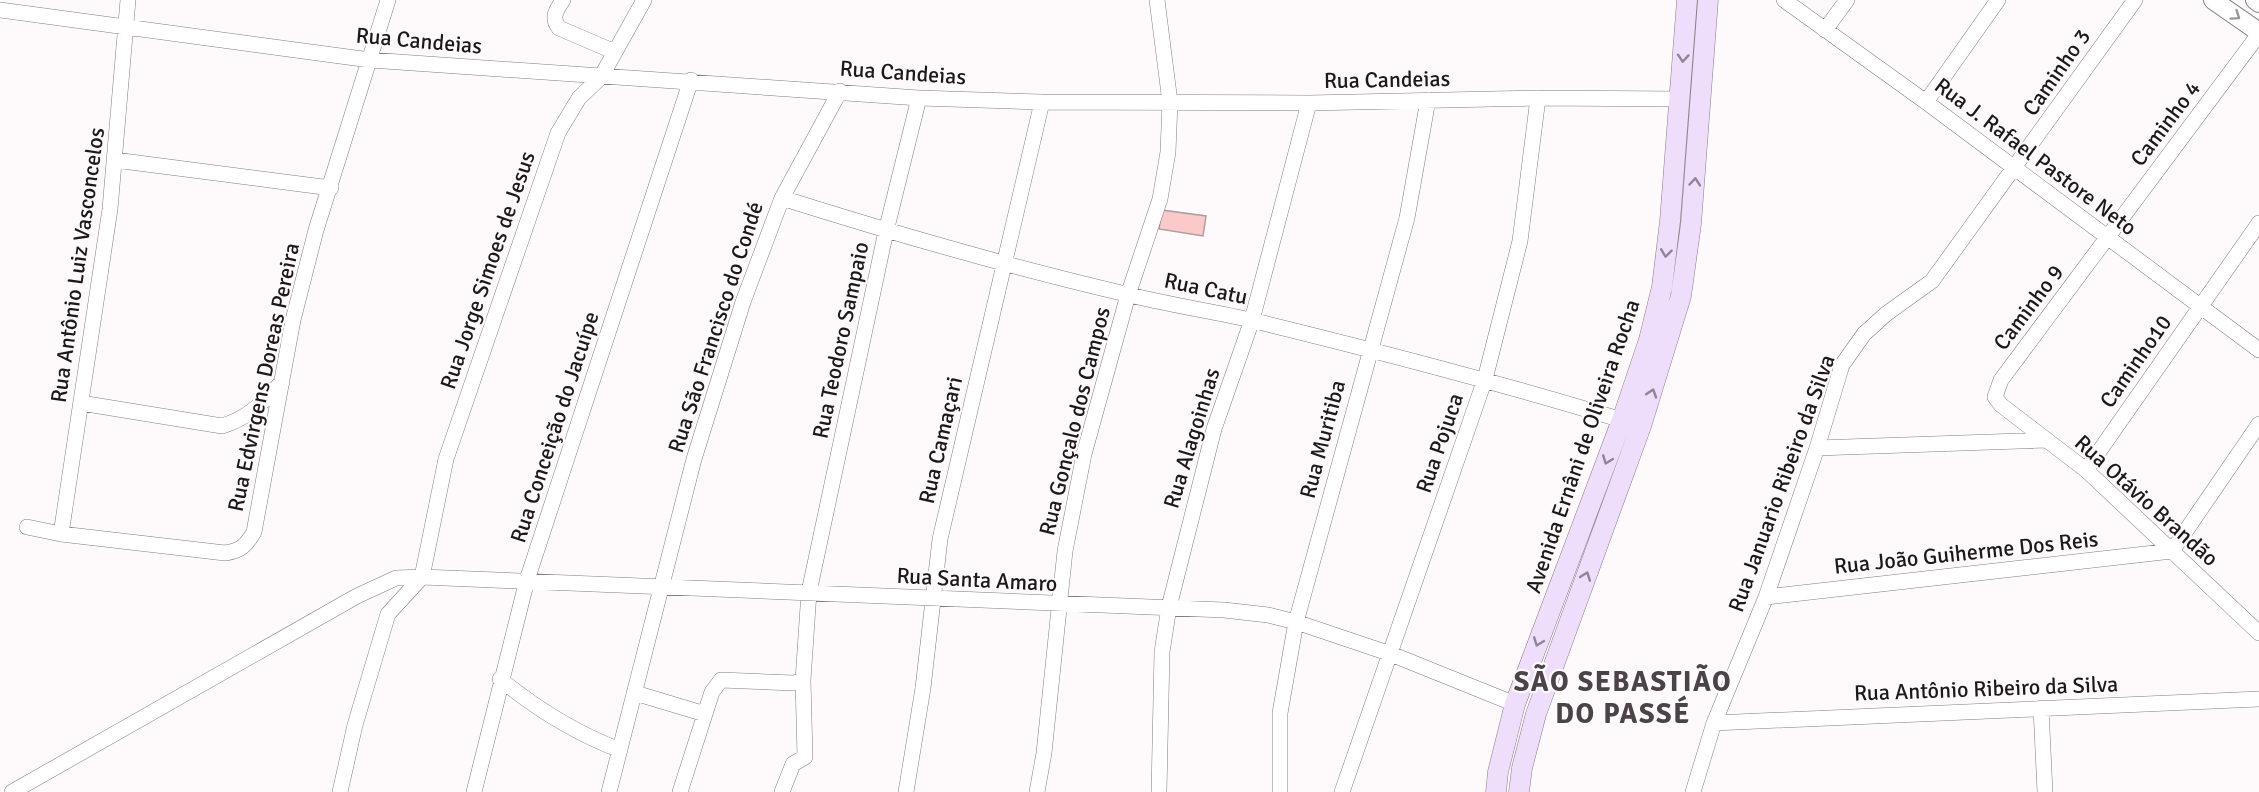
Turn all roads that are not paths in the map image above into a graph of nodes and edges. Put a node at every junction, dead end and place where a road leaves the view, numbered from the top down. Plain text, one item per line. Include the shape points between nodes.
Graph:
1 (128, 0) edge
2 (387, 0) edge
3 (563, 0) edge
4 (645, 0) edge
5 (1157, 0) edge
6 (1687, 0) edge
7 (1708, 0) edge
8 (1784, 0) edge
9 (1847, 0) edge
10 (1998, 0) edge
11 (2134, 0) edge
12 (2213, 0) edge
13 (2255, 0) edge
14 (2259, 3) edge
15 (28, 6) edge
16 (0, 10) edge
17 (127, 28) junction
18 (1825, 30) junction
19 (2259, 33) edge
20 (615, 52) junction
21 (370, 60) junction
22 (601, 77) junction
23 (691, 80) junction
24 (840, 91) junction
25 (919, 98) junction
26 (1538, 98) junction
27 (1680, 99) junction
28 (1428, 100) junction
29 (1042, 102) junction
30 (1170, 102) junction
31 (1926, 102) junction
32 (1309, 103) junction
33 (115, 160) junction
34 (2014, 170) junction
35 (331, 188) junction
36 (782, 198) junction
37 (2259, 223) edge
38 (886, 231) junction
39 (2107, 238) junction
40 (1004, 263) junction
41 (1128, 295) junction
42 (2201, 306) junction
43 (1252, 320) junction
44 (1370, 350) junction
45 (2259, 350) edge
46 (1485, 379) junction
47 (283, 381) junction
48 (81, 403) junction
49 (2001, 405) joint
50 (1622, 420) junction
51 (2259, 424) edge
52 (2046, 440) junction
53 (1817, 448) junction
54 (2086, 470) junction
55 (27, 527) dead end
56 (61, 534) junction
57 (2172, 551) junction
58 (422, 577) junction
59 (527, 580) junction
60 (662, 588) junction
61 (809, 592) junction
62 (1766, 597) junction
63 (933, 600) junction
64 (1059, 605) junction
65 (1169, 607) junction
66 (1296, 622) junction
67 (2258, 628) edge
68 (1391, 654) junction
69 (500, 680) junction
70 (804, 680) junction
71 (635, 693) junction
72 (2259, 699) edge
73 (1515, 704) junction
74 (2041, 708) junction
75 (705, 714) junction
76 (1714, 723) junction
77 (620, 750) junction
78 (12, 792) edge
79 (340, 792) edge
80 (474, 792) edge
81 (609, 792) edge
82 (680, 792) edge
83 (782, 792) edge
84 (906, 792) edge
85 (1036, 792) edge
86 (1160, 792) edge
87 (1280, 792) edge
88 (1342, 792) edge
89 (1496, 792) edge
90 (1519, 792) edge
91 (1693, 792) edge
92 (2045, 792) edge

1 - 17 street, Rua Antônio Luiz Vasconcelos
2 - 21 street, Rua Edvirgens Doreas Pereira
3 - 20 street via 554,16 559,28
4 - 20 street, Rua Jorge Simoes de Jesus
5 - 30 street, Rua Gonçalo dos Campos
6 -> 27 main road, Avenida Ernâni de Oliveira Rocha
90 -> 7 main road, Avenida Ernâni de Oliveira Rocha via 1536,714 1641,426 1681,296 1692,213
8 - 18 street, Rua J. Rafael Pastore Neto
9 - 18 street
10 - 31 street
11 - 34 street, Caminho 3
12 -> 19 street
13 - 14 street
15 - 16 street, Rua Candeias
15 - 17 street, Rua Candeias
17 - 21 street, Rua Candeias
17 - 33 street, Rua Antônio Luiz Vasconcelos
18 - 31 street, Rua J. Rafael Pastore Neto
19 - 39 street, Caminho 4
20 - 22 street, Rua Jorge Simoes de Jesus
21 - 22 street, Rua Candeias
21 - 35 street, Rua Edvirgens Doreas Pereira
22 - 23 street, Rua Candeias
22 - 58 street, Rua Jorge Simoes de Jesus via 579,98 558,133 533,200 446,459
23 - 24 street, Rua Candeias
23 - 59 street, Rua Conceição do Jacuípe
24 - 25 street, Rua Candeias
24 - 36 street, Rua São Francisco do Condé
25 - 29 street, Rua Candeias
25 - 38 street, Rua Teodoro Sampaio
26 - 27 street, Rua Candeias
26 - 28 street, Rua Candeias
26 - 46 street, Rua Pojuca via 1520,241
27 -> 50 main road, Avenida Ernâni de Oliveira Rocha via 1662,287
28 - 32 street, Rua Candeias
28 - 44 street, Rua Muritiba via 1407,218
29 - 30 street, Rua Candeias
29 - 40 street, Rua Camaçari
30 - 32 street, Rua Candeias
30 - 41 street, Rua Gonçalo dos Campos via 1168,152 1160,199
31 - 34 street, Rua J. Rafael Pastore Neto
32 - 43 street, Rua Alagoinhas
33 - 35 street
33 - 48 street, Rua Antônio Luiz Vasconcelos
34 - 39 street, Rua J. Rafael Pastore Neto
34 - 53 street, Rua Januario Ribeiro da Silva via 1932,281 1864,334 1842,365
35 - 47 street, Rua Edvirgens Doreas Pereira via 293,320
36 - 38 street, Rua Catu
36 - 60 street, Rua São Francisco do Condé via 743,302 694,459
37 - 42 street, Caminho10
38 - 40 street, Rua Catu
38 - 61 street, Rua Teodoro Sampaio
39 - 42 street, Rua J. Rafael Pastore Neto
39 - 49 street, Caminho 9 via 2001,380 1995,397
40 - 41 street, Rua Catu
40 - 63 street, Rua Camaçari via 940,539
41 - 43 street, Rua Catu
41 - 64 street, Rua Gonçalo dos Campos via 1084,454
42 - 45 street, Rua J. Rafael Pastore Neto
42 - 54 street, Caminho10
43 - 44 street, Rua Catu
43 - 65 street, Rua Alagoinhas via 1214,429
44 - 46 street, Rua Catu
44 - 66 street, Rua Muritiba
46 - 50 street, Rua Catu
46 - 68 street, Rua Pojuca
47 - 48 street via 255,411 222,426
47 - 56 street, Rua Edvirgens Doreas Pereira via 254,532 238,551 225,553
48 - 56 street, Rua Antônio Luiz Vasconcelos
49 - 52 street, Rua Otávio Brandão
50 -> 73 main road, Avenida Ernâni de Oliveira Rocha
51 - 57 street
52 - 53 street
52 - 54 street, Rua Otávio Brandão
53 - 62 street, Rua Januario Ribeiro da Silva
54 - 57 street, Rua Otávio Brandão
55 - 56 street
57 - 62 street, Rua João Guiherme Dos Reis
57 - 67 street, Rua Otávio Brandão
58 - 59 street, Rua Santa Amaro
58 - 78 street, Rua Santa Amaro via 396,578 357,596
58 - 79 street via 388,614
59 - 60 street, Rua Santa Amaro
59 - 69 street, Rua Conceição do Jacuípe
60 - 61 street, Rua Santa Amaro
60 - 71 street, Rua São Francisco do Condé
61 - 63 street, Rua Santa Amaro
61 - 70 street, Rua Teodoro Sampaio
62 - 76 street, Rua Januario Ribeiro da Silva
63 - 64 street, Rua Santa Amaro
63 - 84 street, Rua Camaçari
64 - 65 street, Rua Santa Amaro
64 - 85 street, Rua Gonçalo dos Campos via 1044,753
65 - 66 street, Rua Santa Amaro via 1268,615
65 - 86 street, Rua Alagoinhas via 1162,652
66 - 68 street, Rua Santa Amaro
66 - 87 street, Rua Muritiba via 1280,713
68 - 73 street, Rua Santa Amaro
68 - 88 street, Rua Pojuca
69 - 77 street via 557,722
69 - 80 street, Rua Conceição do Jacuípe
70 - 75 street via 794,684 721,680 712,692
70 - 83 street, Rua Teodoro Sampaio via 805,758 793,764
71 - 75 street
71 - 77 street, Rua São Francisco do Condé
72 - 74 street, Rua Antônio Ribeiro da Silva
73 - 89 main road, Avenida Ernâni de Oliveira Rocha
74 - 76 street, Rua Antônio Ribeiro da Silva
74 - 92 street
75 - 82 street
76 - 91 street, Rua Januario Ribeiro da Silva
77 - 81 street, Rua São Francisco do Condé

